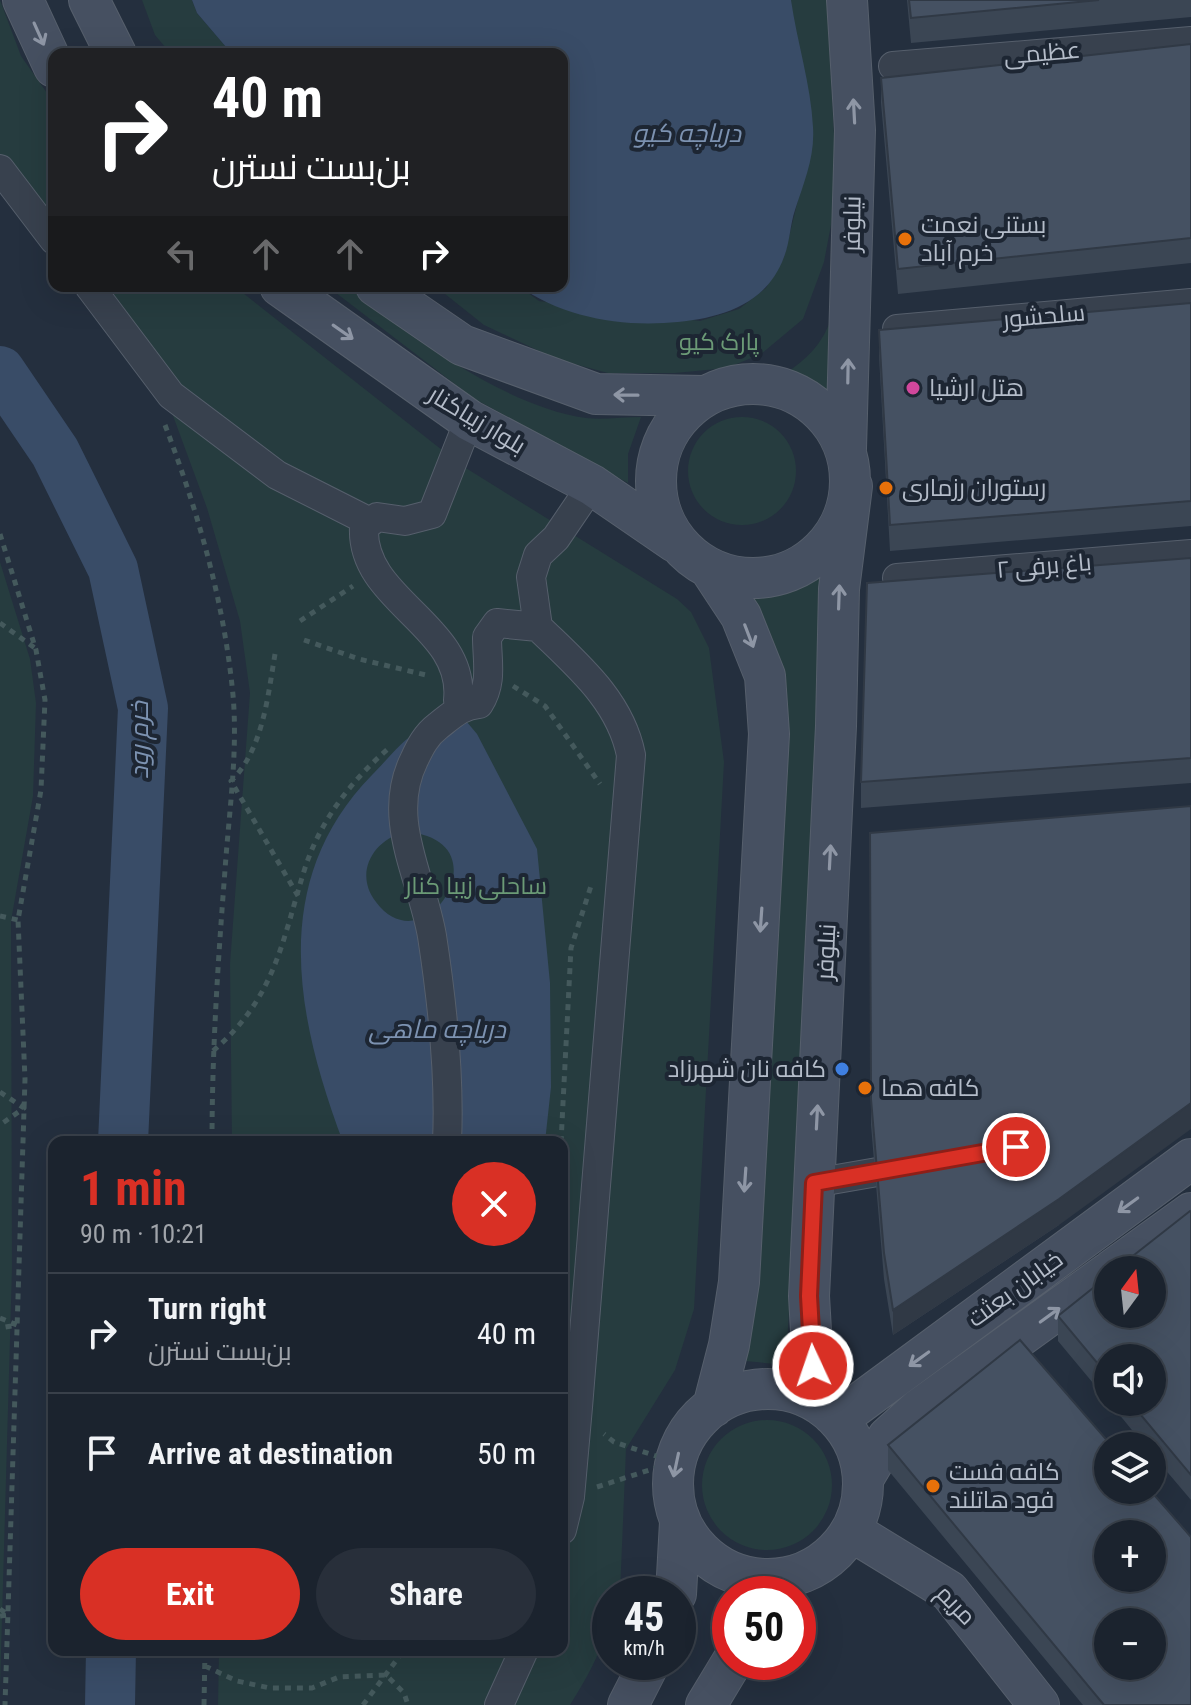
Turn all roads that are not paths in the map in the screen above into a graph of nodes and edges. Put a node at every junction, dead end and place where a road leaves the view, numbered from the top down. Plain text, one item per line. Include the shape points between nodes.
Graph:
1 (23, 0) edge
2 (89, 0) edge
3 (847, 0) edge
4 (1191, 41) edge
5 (113, 48) edge
6 (48, 54) edge
7 (893, 66) dead end
8 (0, 169) edge
9 (48, 232) edge
10 (94, 292) edge
11 (288, 292) edge
12 (385, 292) edge
13 (1191, 303) edge
14 (897, 329) edge
15 (704, 396) junction
16 (469, 420) junction
17 (849, 468) junction
18 (592, 485) junction
19 (370, 522) junction
20 (1191, 554) edge
21 (694, 557) junction
22 (897, 578) edge
23 (538, 627) junction
24 (461, 698) junction
25 (447, 1136) edge
26 (1191, 1159) edge
27 (938, 1161) edge
28 (814, 1183) junction
29 (1191, 1214) edge
30 (1132, 1256) edge
31 (1094, 1287) edge
32 (713, 1407) junction
33 (835, 1417) junction
34 (863, 1479) junction
35 (568, 1505) edge
36 (680, 1522) junction
37 (851, 1531) junction
38 (677, 1576) edge
39 (747, 1576) edge
40 (799, 1576) edge
41 (521, 1656) edge
42 (641, 1680) edge
43 (721, 1680) edge
44 (499, 1705) edge
45 (628, 1705) edge
46 (706, 1705) edge
47 (1039, 1705) edge

1 -> 6 main road
2 - 5 main road
17 -> 3 main road, نیلوفر via 855,130
4 - 7 street, عظیمی
8 - 9 street
10 - 19 street via 171,395 277,475
11 -> 16 main road, بلوار زیباکنار
15 -> 12 main road via 596,394 571,386 462,345
13 - 14 street, سلحشور
15 - 17 main road via 732,385 761,383 788,390 814,404 833,424
15 - 21 main road via 665,437 656,465 660,507
16 - 18 main road, بلوار زیباکنار
16 - 19 street via 432,514 405,521 377,517
17 - 21 main road via 844,518 828,545 803,565 773,577 740,578
28 -> 17 main road, نیلوفر via 839,589
18 - 21 main road, بلوار زیباکنار
18 - 23 street via 538,555 531,577
19 - 24 street via 364,527 363,543 374,572 446,649
20 - 22 street, باغ برفی ۲
21 -> 32 main road via 741,616 765,676 769,734 739,1282
23 - 24 street via 497,623 487,637 490,677 479,704
23 - 35 street via 613,706 631,755
24 - 25 street via 431,731 405,778 404,835 427,911 436,972
26 -> 33 main road, خیابان بعثت
27 - 28 street
28 - 33 main road, نیلوفر via 809,1296 813,1366
29 - 30 main road, خیابان بعثت
34 -> 31 main road, خیابان بعثت via 888,1437 918,1410 1026,1352
32 - 33 main road via 758,1389 788,1390
32 -> 36 main road via 686,1434 674,1462 672,1493
33 - 34 main road via 860,1457
34 - 37 main road via 861,1506
36 - 38 main road
36 - 39 main road via 698,1549 724,1569
37 - 40 main road via 834,1553
37 - 47 main road, مریم via 949,1591
41 - 44 street
42 - 45 main road
43 - 46 main road

